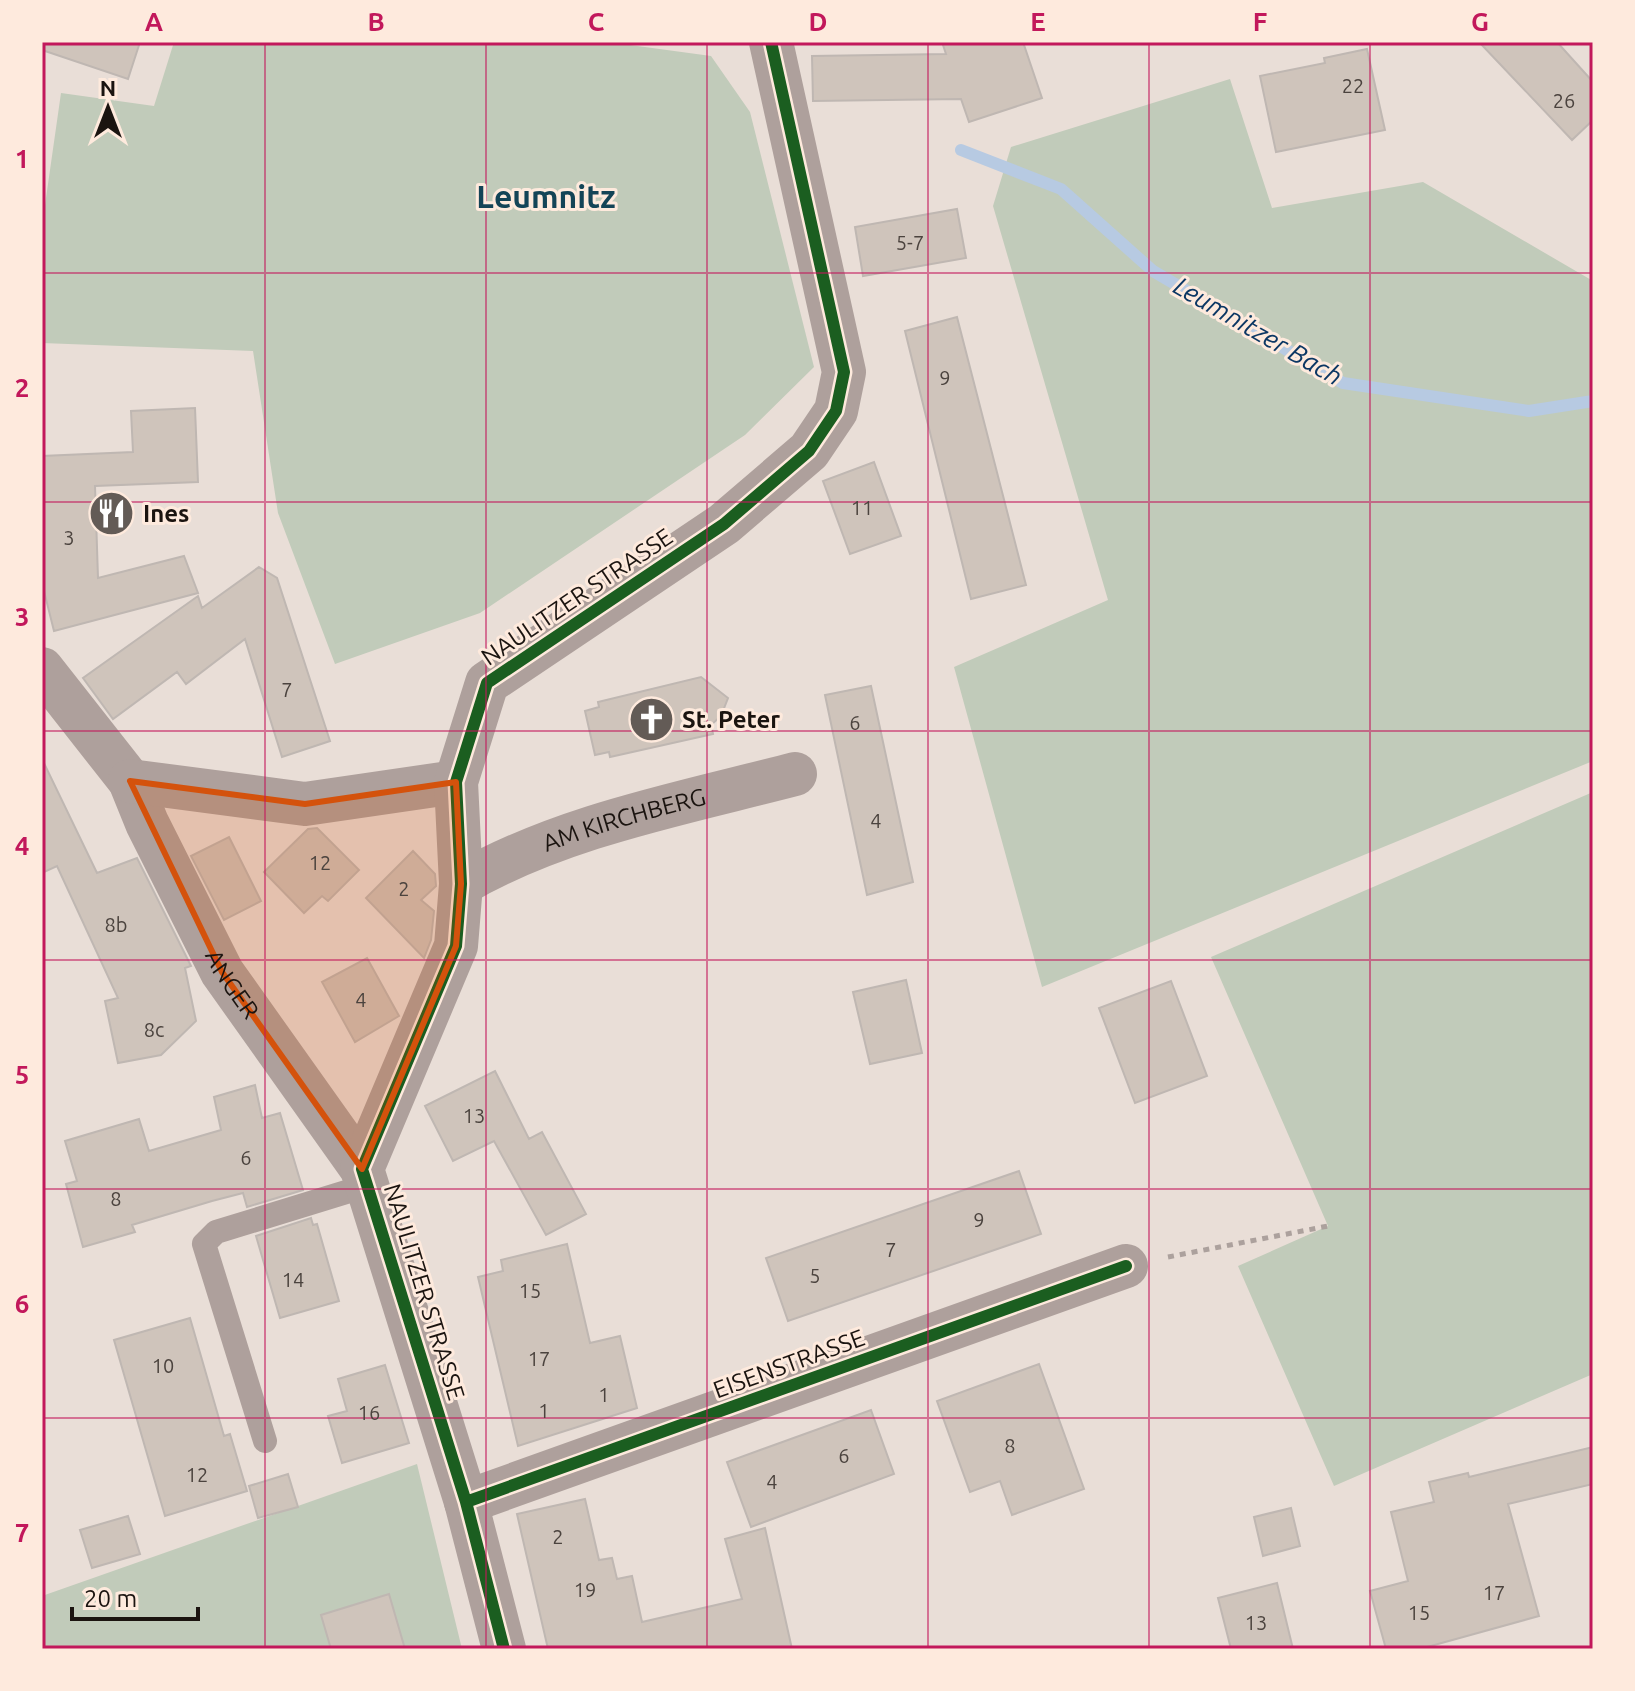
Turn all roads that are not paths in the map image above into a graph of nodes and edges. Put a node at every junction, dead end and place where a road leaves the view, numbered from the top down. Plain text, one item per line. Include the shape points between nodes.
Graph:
1 (771, 42) edge
2 (42, 669) edge
3 (795, 774) dead end
4 (130, 781) junction
5 (456, 782) junction
6 (461, 884) junction
7 (366, 1177) junction
8 (1126, 1266) road end
9 (265, 1441) dead end
10 (466, 1502) junction
11 (504, 1649) edge

1 - 5 street, NAULITZER STRASSE via 844,372 836,411 809,451 724,524 487,683
2 - 4 street, ANGER
3 - 6 street, AM KIRCHBERG via 590,827
4 - 5 street via 305,804
4 - 7 street, ANGER via 222,972
5 - 6 street, NAULITZER STRASSE
6 - 7 street, NAULITZER STRASSE via 456,946
7 - 9 lane via 216,1232 204,1244
7 - 10 street, NAULITZER STRASSE
8 - 10 street, EISENSTRASSE
10 - 11 street, NAULITZER STRASSE

